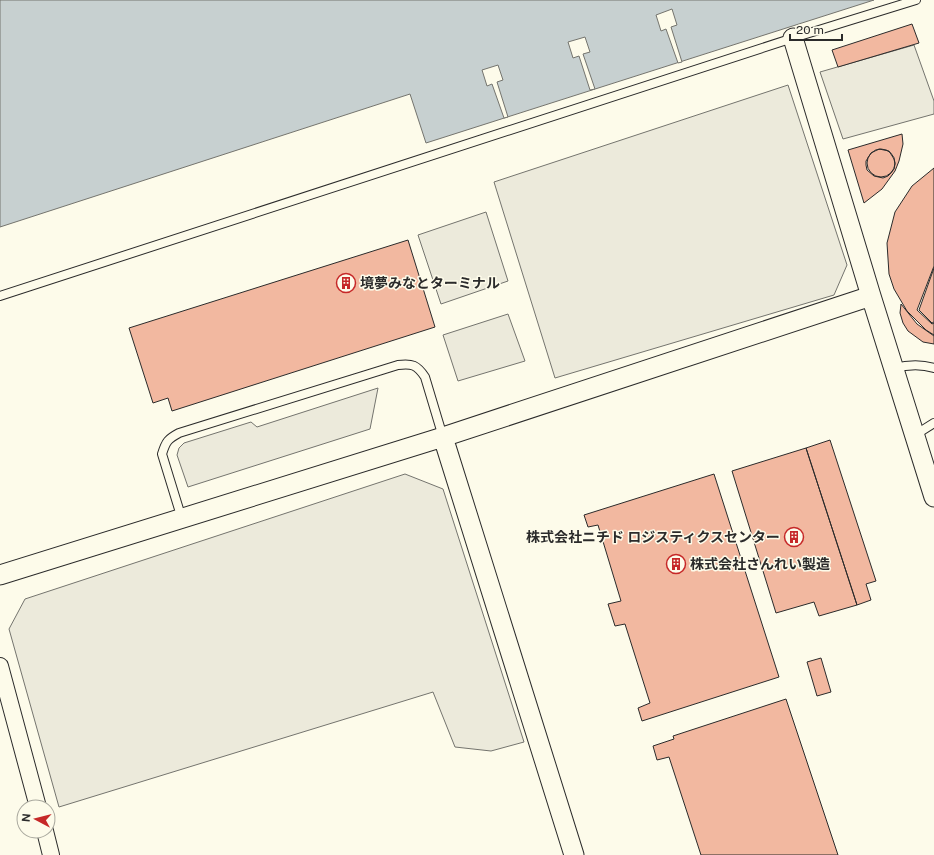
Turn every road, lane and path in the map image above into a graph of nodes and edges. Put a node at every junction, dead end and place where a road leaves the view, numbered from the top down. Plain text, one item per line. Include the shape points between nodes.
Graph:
1 (916, 0) edge
2 (793, 38) junction
3 (0, 296) edge
4 (871, 296) junction
5 (894, 368) junction
6 (934, 368) edge
7 (934, 423) edge
8 (915, 435) junction
9 (442, 437) junction
10 (934, 497) edge
11 (182, 519) junction
12 (0, 575) edge
13 (0, 666) edge
14 (36, 799) edge
15 (47, 839) edge
16 (51, 855) edge
17 (574, 855) edge

1 - 2 lane
2 - 3 lane
2 - 4 street
4 - 5 street
4 - 9 street
5 - 6 lane
5 - 8 street
7 - 8 lane
8 - 10 street
9 - 11 street
9 - 11 lane via 425,377 420,369 410,364 398,365 187,431 170,438 162,454
9 - 17 street
11 - 12 street
13 - 14 street
15 - 16 street

